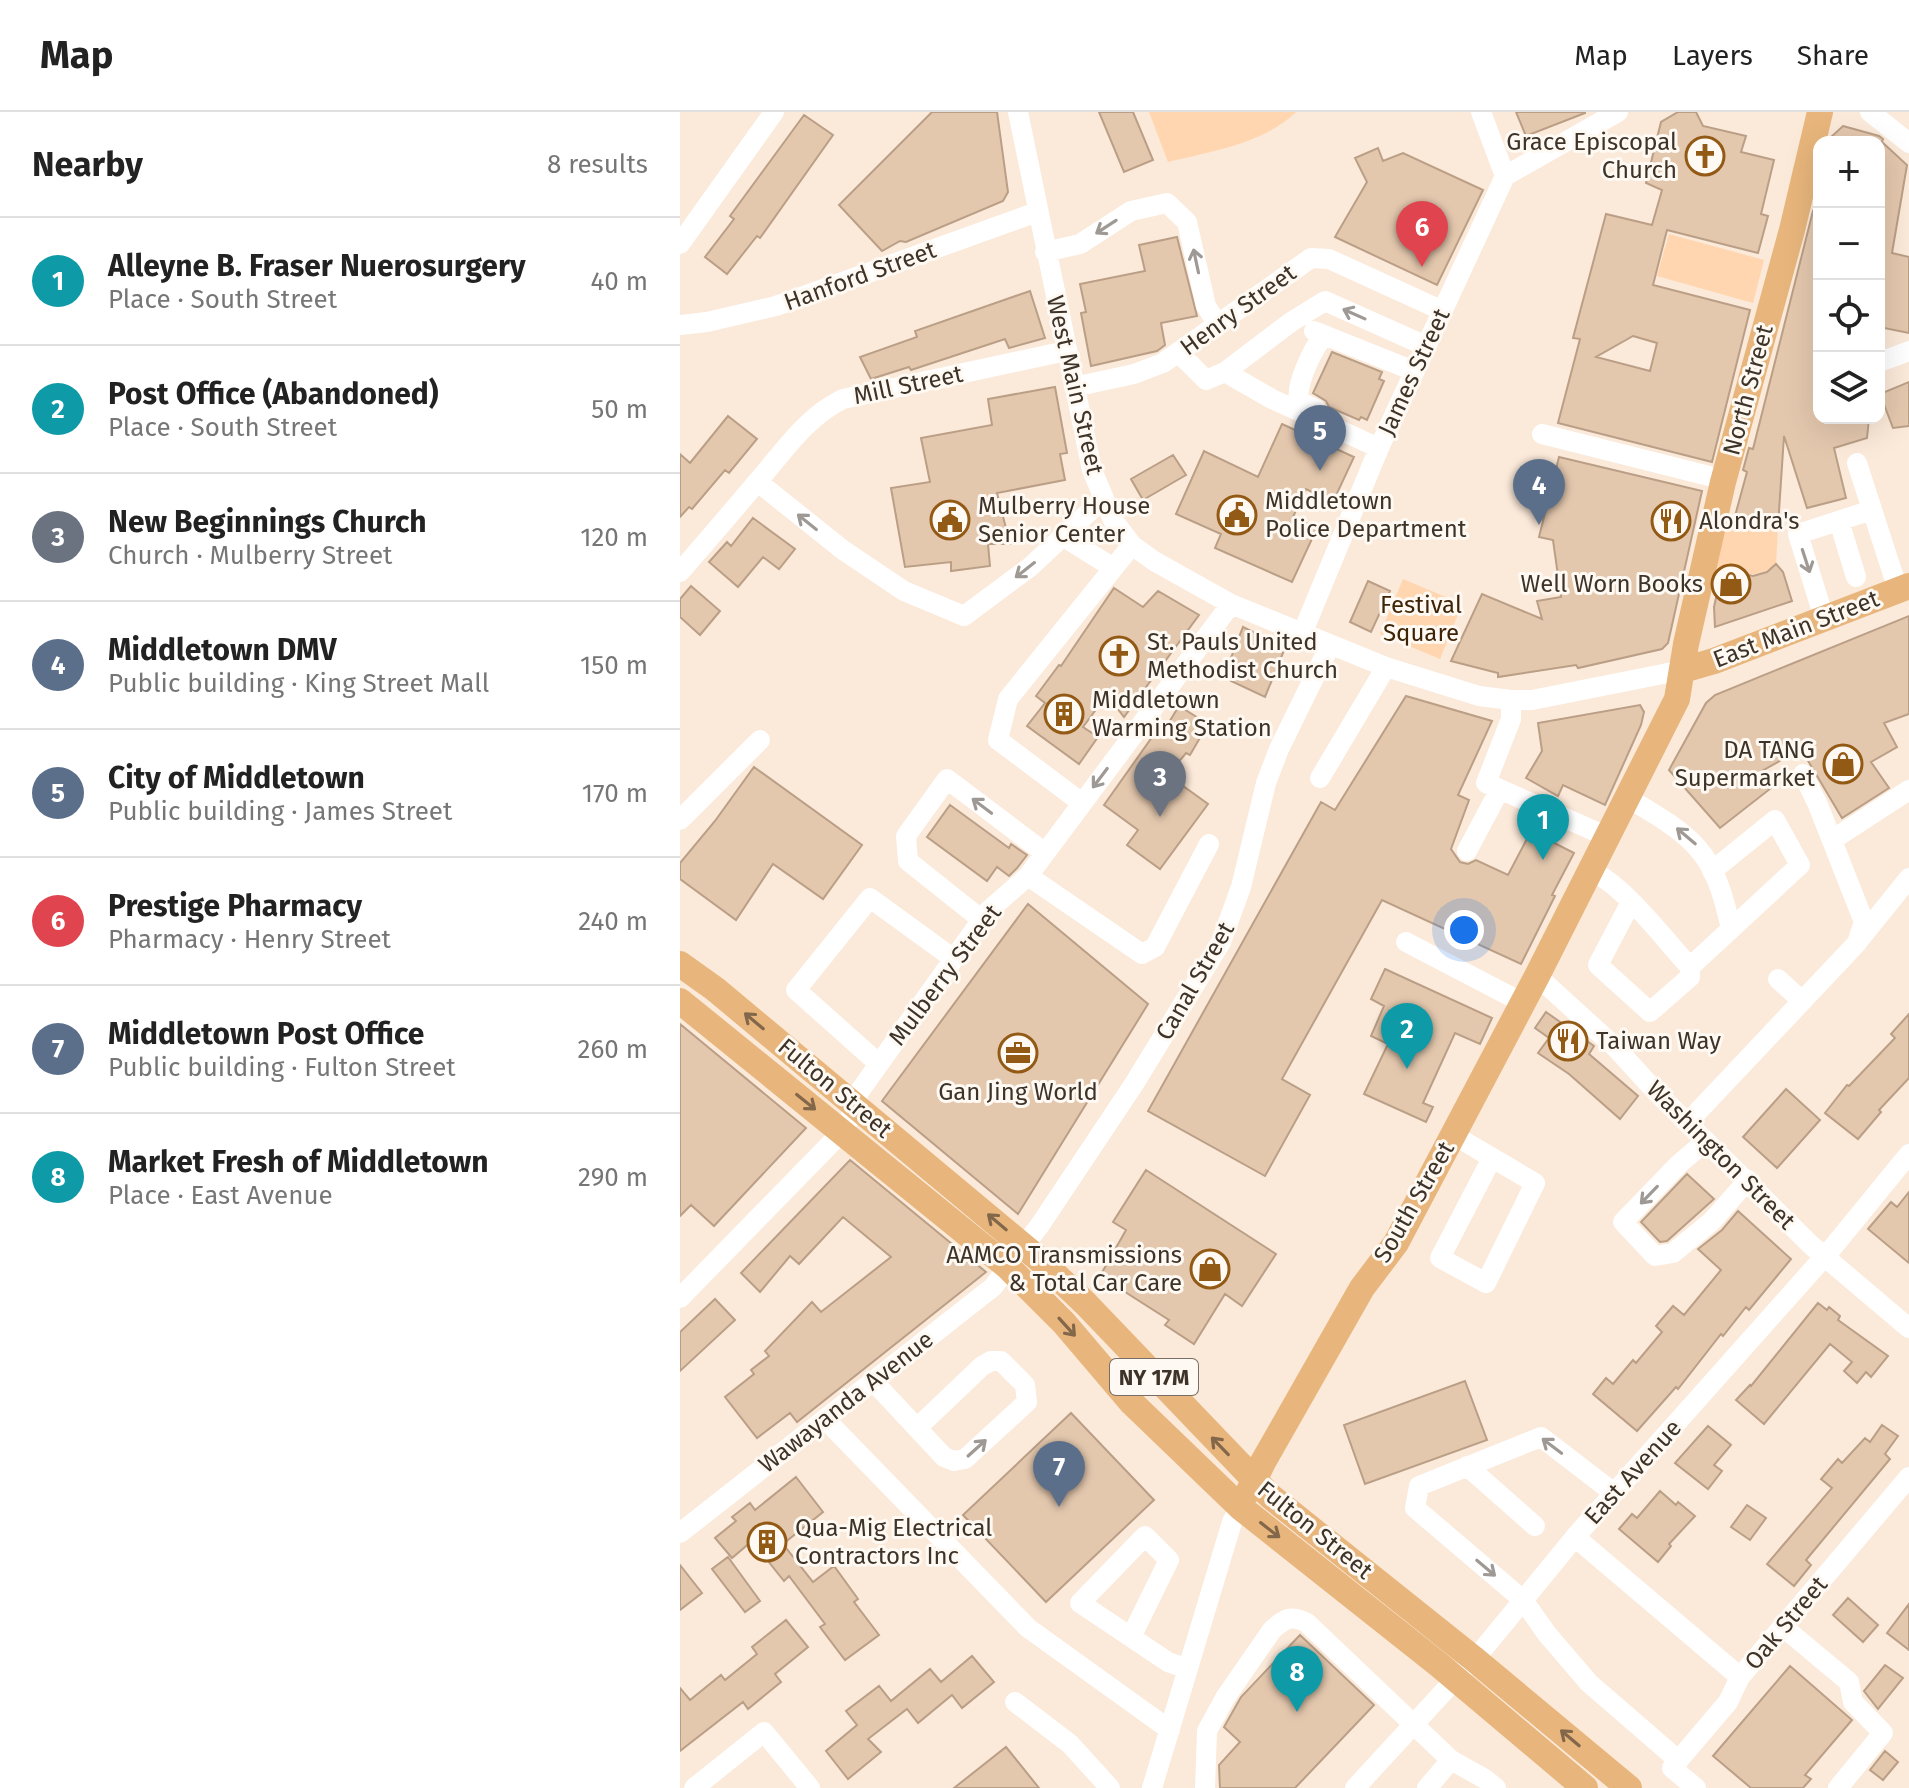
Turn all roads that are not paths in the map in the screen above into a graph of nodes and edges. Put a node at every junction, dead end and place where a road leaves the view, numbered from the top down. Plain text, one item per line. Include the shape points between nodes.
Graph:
1 (774, 112) edge
2 (1018, 112) edge
3 (1481, 112) edge
4 (1618, 112) edge
5 (1820, 112) edge
6 (1870, 112) edge
7 (1909, 143) edge
8 (1505, 176) junction
9 (1037, 212) junction
10 (680, 244) edge
11 (1045, 252) junction
12 (1443, 311) junction
13 (1291, 322) junction
14 (680, 325) edge
15 (1218, 325) junction
16 (1325, 335) junction
17 (1426, 346) junction
18 (1066, 351) junction
19 (1909, 351) edge
20 (1179, 353) junction
21 (1885, 360) dead end
22 (1414, 371) junction
23 (1225, 372) junction
24 (1074, 387) junction
25 (1542, 434) dead end
26 (1381, 443) junction
27 (1857, 463) dead end
28 (1709, 476) dead end
29 (758, 482) junction
30 (1103, 499) junction
31 (1872, 510) junction
32 (1839, 521) junction
33 (1064, 537) junction
34 (1132, 545) junction
35 (1112, 567) junction
36 (680, 572) edge
37 (1856, 577) dead end
38 (1904, 588) edge
39 (1231, 604) junction
40 (1824, 618) junction
41 (1302, 634) junction
42 (1330, 645) junction
43 (1386, 667) junction
44 (1683, 670) junction
45 (1511, 700) junction
46 (760, 740) dead end
47 (1803, 774) dead end
48 (1320, 778) dead end
49 (1500, 789) junction
50 (1909, 790) edge
51 (1628, 798) junction
52 (1082, 803) junction
53 (680, 820) edge
54 (1608, 837) junction
55 (1832, 840) junction
56 (1209, 844) dead end
57 (1467, 851) dead end
58 (1045, 853) junction
59 (1591, 871) junction
60 (1712, 871) junction
61 (1028, 876) junction
62 (1909, 878) edge
63 (1631, 902) junction
64 (982, 920) junction
65 (1731, 929) junction
66 (1406, 942) dead end
67 (1857, 943) junction
68 (954, 959) junction
69 (680, 964) edge
70 (1690, 967) junction
71 (1537, 976) junction
72 (1778, 979) dead end
73 (680, 1001) edge
74 (1802, 1001) junction
75 (1523, 1003) junction
76 (878, 1063) junction
77 (856, 1106) junction
78 (1688, 1122) junction
79 (843, 1131) junction
80 (1452, 1135) junction
81 (1706, 1141) junction
82 (1909, 1154) edge
83 (1492, 1158) junction
84 (1748, 1180) junction
85 (1824, 1255) junction
86 (1016, 1257) junction
87 (680, 1298) edge
88 (1909, 1328) edge
89 (873, 1381) junction
90 (825, 1419) junction
91 (917, 1428) junction
92 (1467, 1466) junction
93 (1909, 1477) edge
94 (1248, 1493) junction
95 (1614, 1493) junction
96 (1535, 1526) dead end
97 (680, 1533) edge
98 (1575, 1537) junction
99 (1523, 1600) junction
100 (1783, 1627) junction
101 (1131, 1637) junction
102 (1474, 1659) junction
103 (1188, 1669) junction
104 (1740, 1677) junction
105 (1455, 1679) junction
106 (1015, 1702) dead end
107 (1415, 1723) junction
108 (1170, 1730) junction
109 (1451, 1760) junction
110 (1678, 1760) junction
111 (694, 1788) edge
112 (810, 1788) edge
113 (1110, 1788) edge
114 (1152, 1788) edge
115 (1205, 1788) edge
116 (1355, 1788) edge
117 (1427, 1788) edge
118 (1496, 1788) edge
119 (1585, 1788) edge
120 (1629, 1788) edge
121 (1696, 1788) edge
122 (1838, 1788) edge

1 - 10 street
2 - 9 street, West Main Street
3 - 8 street
4 - 8 street
5 - 44 main road, North Street via 1723,482
6 - 7 street
8 - 12 street, James Street
9 - 11 street, West Main Street
9 - 14 street, Hanford Street via 776,306
15 -> 11 street via 1206,306 1187,222 1167,203 1131,211 1080,244
11 - 18 street, West Main Street
12 - 15 street, Henry Street via 1329,259 1311,258
12 - 17 street, James Street
13 - 16 street
17 -> 13 street via 1325,301
13 - 23 street
15 - 20 street, Henry Street
16 - 22 street
16 - 26 street via 1297,397
17 - 22 street, James Street
18 - 24 street, West Main Street
18 - 29 street, Mill Street via 843,399 817,414
19 - 21 street
20 - 23 street via 1206,380
20 - 24 street, Henry Street via 1134,374
22 - 26 street, James Street
23 - 26 street via 1272,399
24 - 30 street, West Main Street
25 - 28 street
26 - 41 street, James Street
27 - 31 street
33 -> 29 street via 964,616 904,591
29 - 36 street, Mill Street
30 - 33 street
30 - 34 street, West Main Street
31 - 32 street
31 - 38 street
32 - 37 street
32 -> 40 street via 1798,534
33 - 35 street
34 - 35 street
34 - 39 street, West Main Street
35 - 52 street via 1008,699 998,740
38 - 40 main road, East Main Street
39 - 41 street, West Main Street
39 -> 52 street, Mulberry Street
40 - 44 main road, East Main Street
41 - 42 street, West Main Street
42 - 43 street, West Main Street
42 - 86 street, Canal Street via 1266,783 1241,887 1221,942 1134,1084
43 - 45 street, West Main Street via 1479,696
43 - 48 street
44 - 45 street, West Main Street
44 - 51 main road, South Street via 1677,699
45 - 49 street via 1511,719 1486,783
46 - 53 street
47 - 55 street
49 - 54 street
49 - 57 street
50 - 55 street
51 - 54 main road, South Street
60 -> 51 street via 1694,841
52 - 58 street, Mulberry Street
54 - 59 main road, South Street
55 - 67 street via 1864,922
56 - 61 street via 1155,947 1142,954
58 - 61 street, Mulberry Street
58 -> 64 street via 947,779 906,836 908,861
59 - 63 street via 1604,876
59 - 71 main road, South Street
60 - 65 street
60 - 65 street via 1775,820 1800,865
61 - 64 street, Mulberry Street
62 - 67 street
63 - 70 street
63 - 70 street via 1598,965 1650,1012 1690,977
64 - 68 street, Mulberry Street
65 - 70 street
66 - 75 street
67 - 74 street
68 - 76 street, Mulberry Street
68 - 76 street via 870,898 796,990
77 -> 69 main road, Fulton Street / NY 17M
71 - 75 main road, South Street
71 - 78 street, Washington Street
72 - 74 street
73 -> 79 main road, Fulton Street / NY 17M
74 - 78 street
75 - 80 main road, South Street
76 - 77 street, Mulberry Street
77 - 79 street, Mulberry Street
86 -> 77 main road, Fulton Street / NY 17M
78 - 81 street, Washington Street
79 - 86 main road, Fulton Street / NY 17M
79 - 87 street, Mulberry Street
80 - 83 street
80 - 94 main road, South Street via 1396,1243 1362,1288
81 - 84 street, Washington Street
81 -> 84 street via 1623,1222 1655,1256 1673,1253 1712,1221
82 - 85 street, East Avenue
83 - 83 street via 1535,1183 1486,1283 1440,1258
84 - 85 street, Washington Street
85 - 88 street, Washington Street
85 - 95 street, East Avenue
86 - 89 street, Wawayanda Avenue via 993,1287
86 - 94 main road, Fulton Street / NY 17M via 1132,1403
89 - 90 street, Wawayanda Avenue
89 - 91 street
90 - 97 street, Wawayanda Avenue
90 - 108 street via 1028,1628
91 -> 91 street via 944,1457 965,1459 1027,1402 1025,1385 1001,1361 991,1361
95 -> 92 street via 1541,1437
92 - 96 street
92 -> 99 street via 1419,1486 1415,1508
93 - 100 street, Oak Street
94 - 102 main road, Fulton Street / NY 17M via 1270,1496
94 - 103 street, South Street via 1232,1522
94 -> 105 main road, Fulton Street / NY 17M
95 - 98 street, East Avenue
98 - 99 street, East Avenue
98 - 104 street, Oak Street
99 - 102 street, East Avenue
99 - 110 street via 1589,1683
100 - 104 street, Oak Street
100 - 122 street via 1849,1682 1853,1702 1883,1733
101 - 101 street via 1080,1603 1145,1536 1169,1560
101 - 103 street
102 - 105 street, East Avenue
120 -> 102 main road, Fulton Street / NY 17M
103 - 108 street, South Street
104 - 110 street via 1728,1702
105 - 107 street, East Avenue
105 - 119 main road, Fulton Street / NY 17M
106 - 113 street via 1070,1744
107 - 109 street
107 - 115 street via 1307,1623 1298,1617 1283,1620 1212,1721 1205,1743
107 - 116 street, East Avenue
108 - 114 street, South Street
109 - 117 street
109 - 118 street
110 - 121 street via 1672,1768
111 - 112 street via 764,1732

